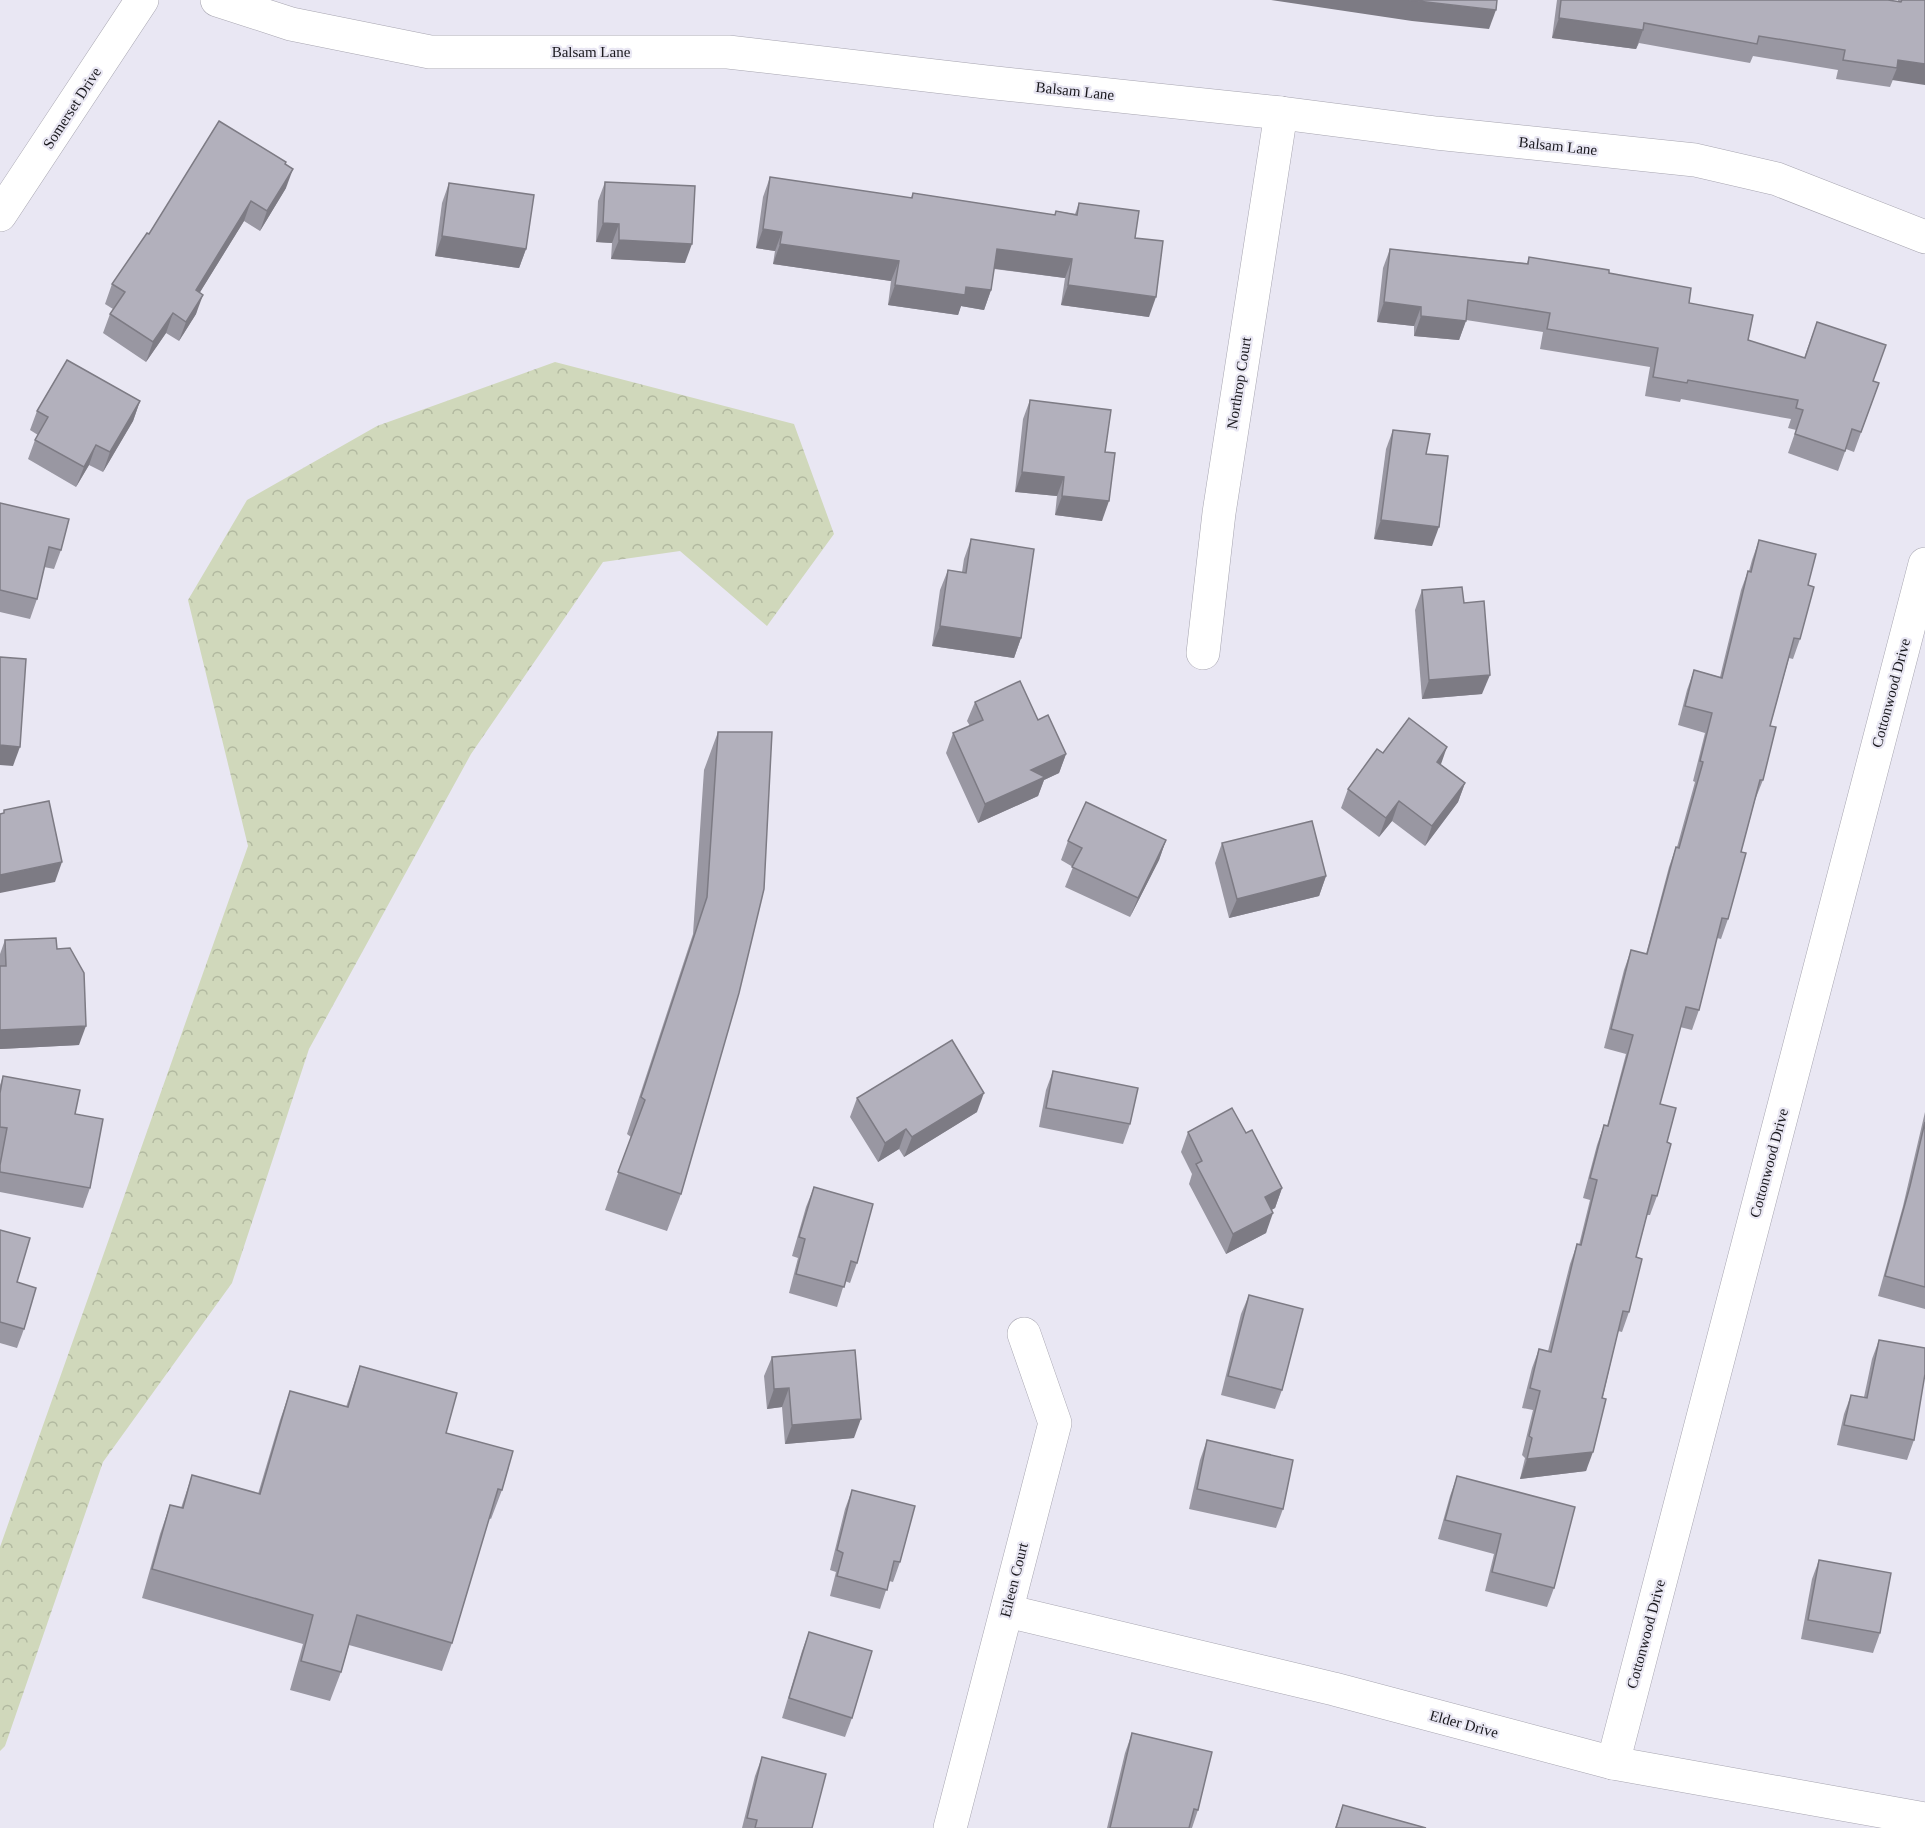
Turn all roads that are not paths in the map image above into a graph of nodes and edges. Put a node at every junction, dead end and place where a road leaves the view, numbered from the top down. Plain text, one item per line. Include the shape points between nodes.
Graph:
1 (142, 0) edge
2 (217, 0) edge
3 (1281, 113) junction
4 (0, 215) edge
5 (1925, 237) edge
6 (1925, 564) edge
7 (1203, 653) dead end
8 (1024, 1334) dead end
9 (1006, 1611) junction
10 (1612, 1763) junction
11 (1925, 1819) edge
12 (950, 1828) edge

1 - 4 street, Somerset Drive
2 - 3 street, Balsam Lane via 291,24 430,52 728,51
3 - 5 street, Balsam Lane via 1695,160 1777,178
3 - 7 street, Northrop Court via 1219,513
6 - 10 street, Cottonwood Drive
8 - 9 street, Eileen Court via 1055,1424
9 - 10 street, Elder Drive via 1334,1689
9 - 12 street, Eileen Court
10 - 11 street, Elder Drive

